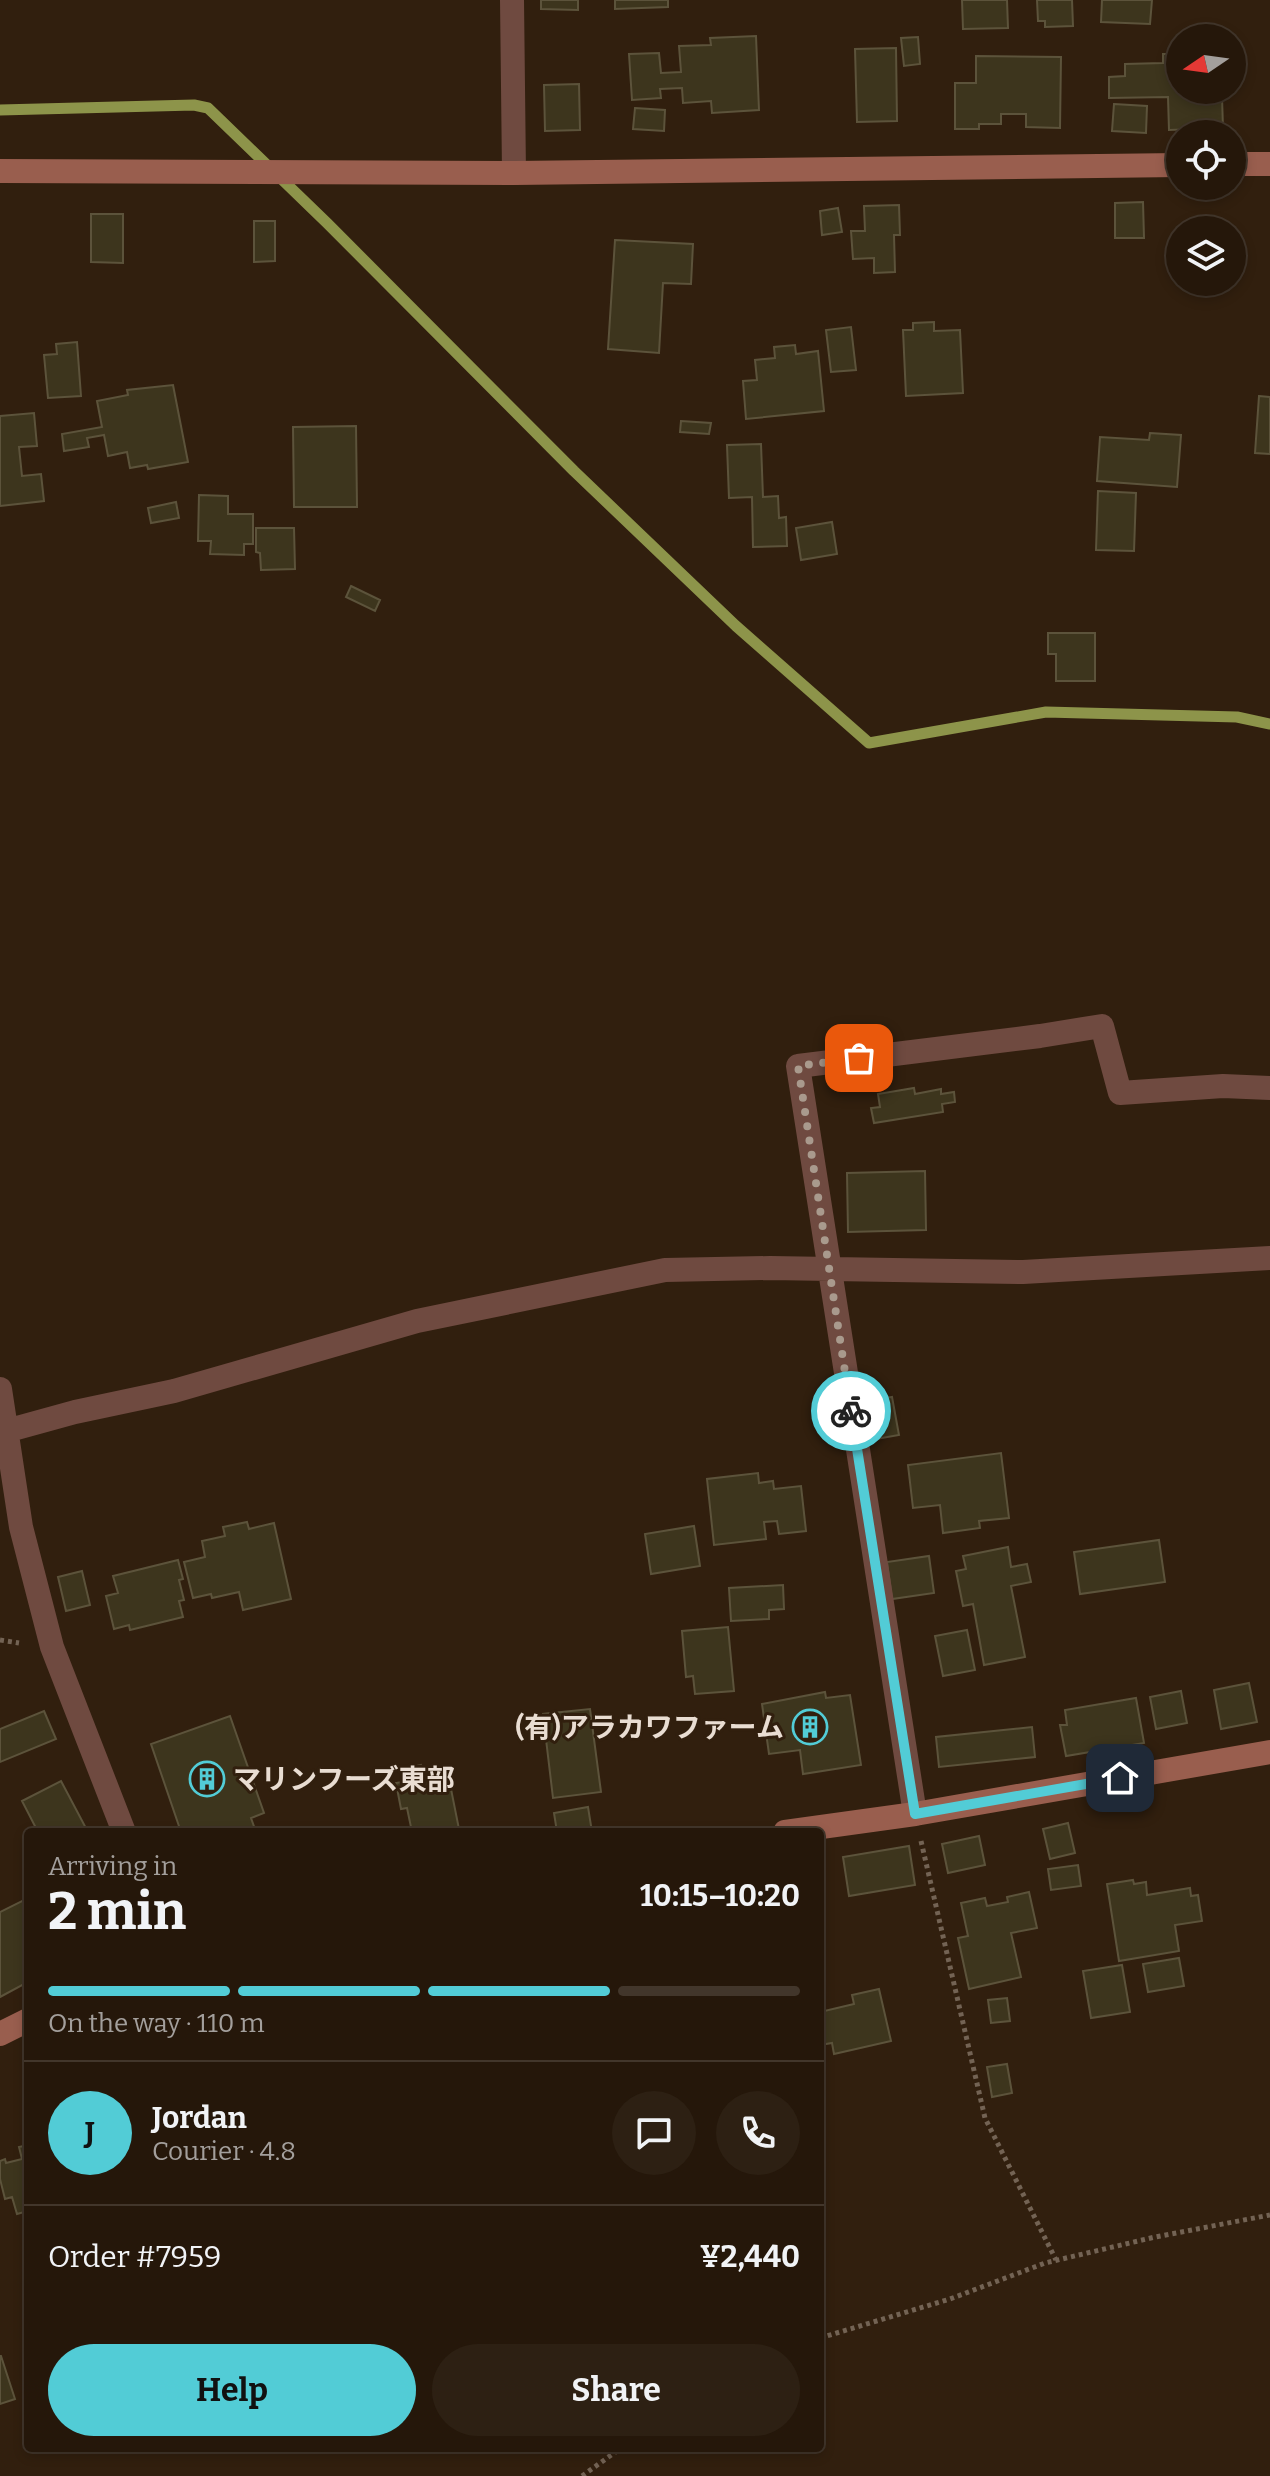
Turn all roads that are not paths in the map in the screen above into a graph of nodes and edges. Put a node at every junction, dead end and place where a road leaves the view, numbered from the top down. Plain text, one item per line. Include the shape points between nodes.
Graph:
1 (512, 0) edge
2 (1246, 164) edge
3 (1270, 164) edge
4 (1166, 165) edge
5 (0, 171) edge
6 (514, 173) junction
7 (1270, 1088) edge
8 (1270, 1258) edge
9 (829, 1270) junction
10 (0, 1389) edge
11 (6, 1431) junction
12 (1270, 1752) edge
13 (915, 1814) junction
14 (122, 1828) edge
15 (814, 1828) edge
16 (24, 2022) edge
17 (0, 2034) edge

1 - 6 street
2 - 3 street
4 - 6 street
5 - 6 street
7 - 9 street via 1120,1093 1102,1026 798,1066
8 - 9 street via 1023,1272
9 - 11 street via 665,1270 508,1300
9 - 13 street
10 - 11 street
11 - 14 street via 21,1527 52,1647
12 - 13 street
13 - 15 street
16 - 17 street

